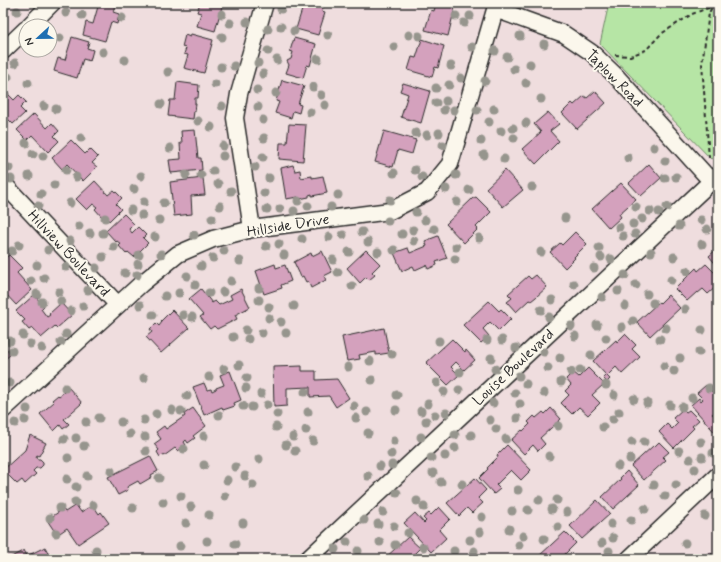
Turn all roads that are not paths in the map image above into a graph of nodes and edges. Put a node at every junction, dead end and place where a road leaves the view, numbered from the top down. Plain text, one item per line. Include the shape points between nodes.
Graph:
1 (52, 3) edge
2 (265, 3) edge
3 (496, 6) edge
4 (37, 18) edge
5 (18, 37) edge
6 (3, 51) edge
7 (714, 178) edge
8 (3, 183) edge
9 (252, 229) junction
10 (118, 305) junction
11 (3, 410) edge
12 (718, 475) edge
13 (308, 559) edge
14 (629, 559) edge

1 - 4 street
2 - 9 street via 239,94 235,118
3 - 7 street, Taplow Road via 564,34 592,53
3 - 9 street, Hillside Drive via 450,164 427,192 390,211
5 - 6 street
7 - 13 street, Louise Boulevard
8 - 10 street, Hillview Boulevard
9 - 10 street, Hillside Drive via 213,239 178,254
10 - 11 street, Hillside Drive
12 - 14 street

